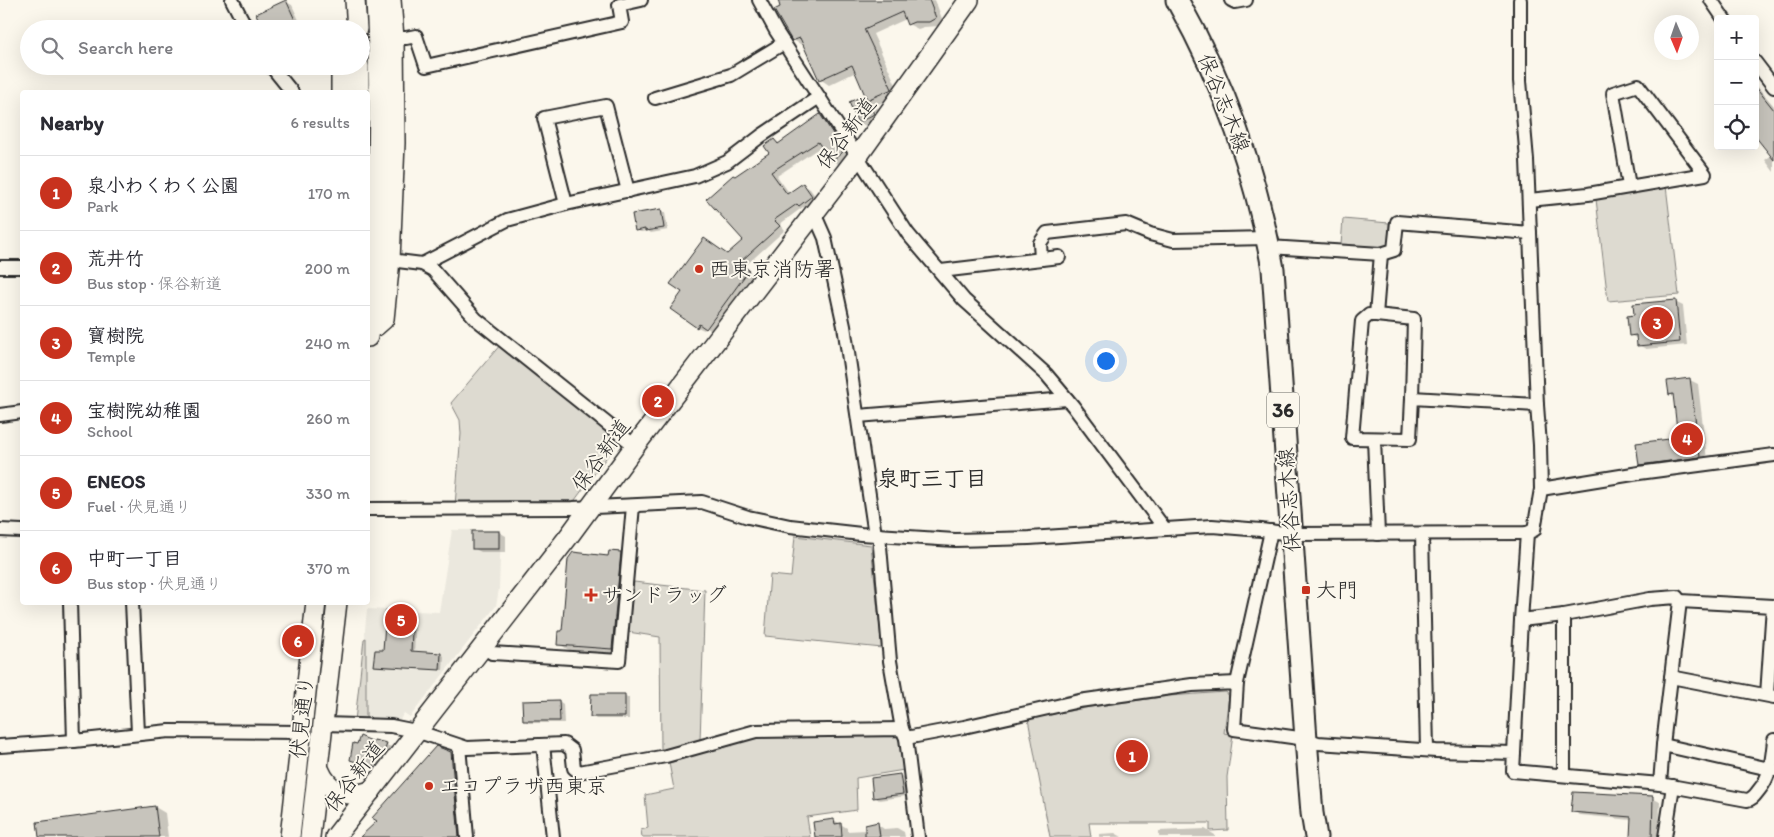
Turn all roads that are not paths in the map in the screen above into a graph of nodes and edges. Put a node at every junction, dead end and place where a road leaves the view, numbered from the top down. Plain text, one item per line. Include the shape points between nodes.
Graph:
1 (232, 0) edge
2 (355, 0) edge
3 (376, 0) edge
4 (391, 0) edge
5 (641, 0) edge
6 (759, 0) edge
7 (969, 0) edge
8 (1177, 0) edge
9 (1232, 0) edge
10 (1246, 0) edge
11 (1520, 0) edge
12 (1711, 0) edge
13 (1721, 15) edge
14 (242, 20) edge
15 (356, 20) edge
16 (394, 38) junction
17 (784, 43) junction
18 (1759, 67) edge
19 (278, 75) edge
20 (342, 75) edge
21 (359, 75) edge
22 (1774, 87) edge
23 (290, 90) edge
24 (341, 90) edge
25 (359, 90) edge
26 (819, 97) junction
27 (656, 98) dead end
28 (858, 156) junction
29 (1629, 186) junction
30 (628, 191) junction
31 (1529, 200) junction
32 (566, 204) junction
33 (814, 213) junction
34 (1530, 233) junction
35 (1268, 243) junction
36 (1381, 254) junction
37 (1059, 257) dead end
38 (1041, 259) junction
39 (390, 260) junction
40 (422, 264) junction
41 (0, 267) edge
42 (20, 268) edge
43 (941, 271) junction
44 (370, 308) edge
45 (1376, 315) junction
46 (370, 330) edge
47 (1412, 398) junction
48 (1067, 399) junction
49 (1537, 405) junction
50 (20, 412) edge
51 (0, 415) edge
52 (858, 416) junction
53 (1374, 438) junction
54 (635, 446) junction
55 (1774, 455) edge
56 (1541, 489) junction
57 (632, 506) junction
58 (590, 508) junction
59 (370, 509) edge
60 (1165, 529) junction
61 (0, 530) edge
62 (20, 531) edge
63 (1281, 533) junction
64 (1527, 533) junction
65 (1378, 534) junction
66 (1422, 534) junction
67 (877, 535) junction
68 (1680, 601) junction
69 (70, 605) edge
70 (132, 605) edge
71 (316, 605) edge
72 (337, 605) edge
73 (1564, 615) junction
74 (1521, 620) junction
75 (484, 646) junction
76 (1671, 677) junction
77 (1237, 683) junction
78 (1770, 696) edge
79 (324, 724) junction
80 (416, 731) junction
81 (302, 732) junction
82 (138, 733) junction
83 (904, 733) junction
84 (1306, 739) junction
85 (1774, 740) edge
86 (74, 741) junction
87 (543, 745) junction
88 (1663, 745) junction
89 (0, 746) edge
90 (460, 746) junction
91 (1427, 749) junction
92 (1514, 753) junction
93 (319, 769) junction
94 (1772, 769) edge
95 (1564, 775) junction
96 (1666, 785) junction
97 (370, 791) junction
98 (290, 837) edge
99 (310, 837) edge
100 (335, 837) edge
101 (467, 837) edge
102 (554, 837) edge
103 (918, 837) edge
104 (1316, 837) edge
105 (1665, 837) edge

1 - 14 street
2 - 15 main road
3 - 44 main road via 379,131
4 - 16 main road
5 - 16 street via 619,5 622,22 426,66 416,36
6 - 17 street
7 - 28 main road, 保谷新道
8 - 35 main road, 保谷志木線 / 36 via 1234,120 1250,167
9 - 10 street
11 - 31 street via 1520,81
12 - 13 street
16 - 39 main road via 395,143
17 - 26 street
17 - 27 street via 731,75
18 - 22 street
19 - 23 street
20 - 24 main road
21 - 25 main road
26 - 28 street
26 - 30 street via 727,162 695,176
28 - 33 main road, 保谷新道
28 - 43 street via 908,234
29 - 29 street via 1705,174 1638,85 1613,93
29 - 31 street
30 - 32 street
30 - 32 street via 606,106 544,118
31 - 34 street
32 - 40 street via 507,220
33 - 52 street via 825,238 836,287
33 - 54 main road, 保谷新道
34 - 36 street via 1397,222 1394,250
34 - 49 street
35 - 36 street
35 - 38 street via 1173,240 1126,224 1103,225 1047,233 1040,243
35 - 63 main road, 保谷志木線 / 36 via 1272,269
36 - 45 street
37 - 38 street
38 - 43 street
39 - 40 street
39 - 46 main road via 384,320
40 - 54 street via 433,270 476,319
41 - 42 street
43 - 48 street via 964,300 1046,374
45 - 47 street via 1414,319
45 - 53 street via 1368,315 1362,320 1352,438
47 - 49 street
47 - 53 street via 1410,439
48 - 52 street
48 - 60 street
49 - 56 street
50 - 51 street
52 - 67 street
53 - 65 street
54 - 58 main road, 保谷新道
55 - 56 street
56 - 64 street via 1534,530
57 - 58 street
57 - 67 street via 702,502 790,526
57 - 75 street via 619,660 492,653
58 - 59 street
58 - 75 main road, 保谷新道
60 - 63 street via 1212,526
60 - 67 street via 1020,539 955,540
61 - 62 street
63 - 65 street
63 - 77 street
63 - 84 main road, 保谷志木線 / 36
64 - 66 street
64 - 74 street
65 - 66 street
66 - 91 street
67 - 83 street via 890,661
68 - 73 street via 1677,597 1650,599
68 - 76 street
68 - 78 street via 1773,606
69 - 86 street
70 - 82 street
71 - 81 main road, 伏見通り
72 - 79 main road, 伏見通り
73 - 74 street
73 - 95 street
74 - 92 street
75 - 80 main road, 保谷新道
76 - 78 street
76 - 88 street
77 - 83 street via 1192,685 1079,700 964,727
77 - 84 street via 1234,729
79 - 80 street via 391,726
79 - 93 main road, 伏見通り
80 - 90 street
80 - 97 main road, 保谷新道
81 - 82 street via 169,730
81 - 98 main road, 伏見通り
82 - 86 street
83 - 87 street via 756,731 666,756 579,772 574,768 572,750 564,744
83 - 103 street
84 - 91 street via 1318,743
84 - 104 main road, 保谷志木線 / 36
85 - 94 street
86 - 89 street
87 - 90 street
87 - 102 street
88 - 94 street
88 - 96 street
90 - 101 street
91 - 92 street
92 - 95 street via 1513,771
93 - 97 main road via 327,782 344,794 352,796
93 - 99 main road, 伏見通り
94 - 96 street via 1764,784 1747,800
95 - 96 street
96 - 105 street
97 - 100 main road, 保谷新道

